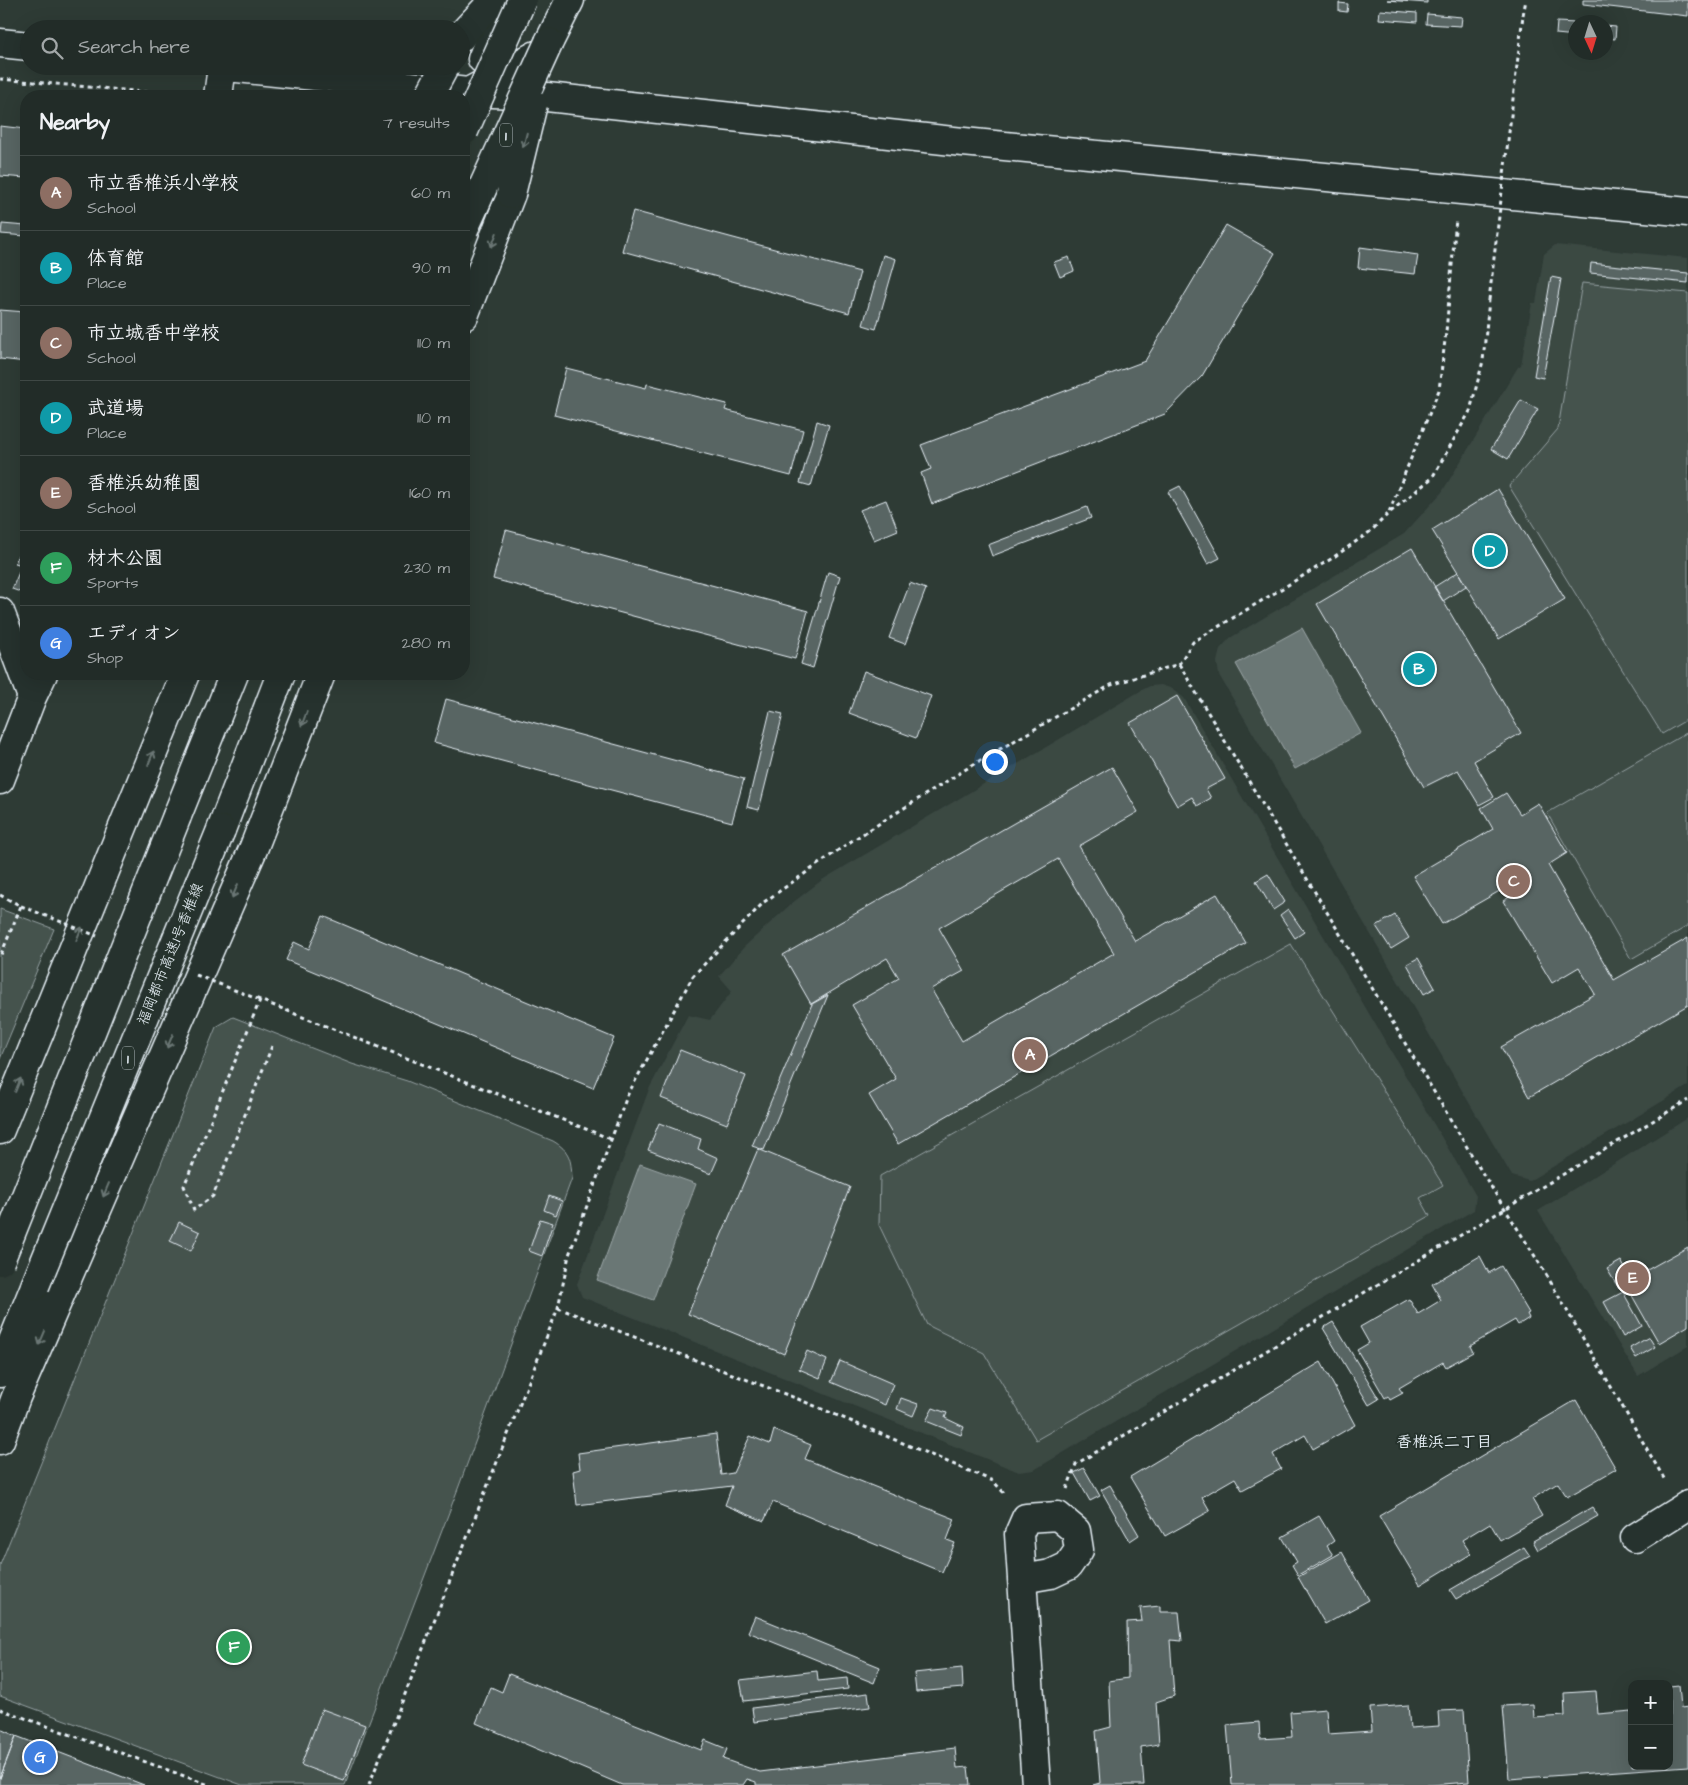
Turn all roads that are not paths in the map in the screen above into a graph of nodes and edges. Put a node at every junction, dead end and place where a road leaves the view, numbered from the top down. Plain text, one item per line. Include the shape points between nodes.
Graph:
1 (494, 0) edge
2 (506, 0) edge
3 (522, 0) edge
4 (561, 0) edge
5 (570, 0) edge
6 (470, 26) edge
7 (0, 43) edge
8 (20, 45) edge
9 (543, 48) junction
10 (221, 75) edge
11 (287, 75) edge
12 (440, 75) edge
13 (219, 90) edge
14 (409, 90) edge
15 (432, 90) edge
16 (469, 90) edge
17 (470, 94) edge
18 (519, 94) junction
19 (470, 97) edge
20 (470, 117) edge
21 (470, 121) edge
22 (470, 210) edge
23 (1688, 212) edge
24 (470, 215) edge
25 (470, 300) edge
26 (0, 612) edge
27 (20, 651) edge
28 (183, 680) edge
29 (219, 680) edge
30 (232, 680) edge
31 (273, 680) edge
32 (280, 680) edge
33 (319, 680) edge
34 (37, 685) edge
35 (0, 780) edge
36 (0, 1130) edge
37 (0, 1229) edge
38 (0, 1261) edge
39 (0, 1352) edge
40 (0, 1373) edge
41 (0, 1440) edge
42 (1685, 1507) edge
43 (1635, 1538) dead end
44 (1022, 1579) junction
45 (1036, 1785) edge

1 - 6 main road
2 - 16 main road
3 - 20 main road, bridge
4 - 9 main road
5 - 9 main road, 1
7 - 8 main road
9 - 17 main road
9 - 18 main road
9 - 24 main road, 1, bridge
9 -> 25 main road, bridge via 511,194
10 - 13 main road
11 - 14 main road
12 - 15 main road, bridge
18 - 19 main road
18 - 21 main road
18 - 22 main road
18 - 23 main road via 943,140
26 - 27 main road
36 -> 28 main road
29 - 37 main road
30 - 38 main road, bridge
31 - 39 main road
32 - 40 main road, 福岡都市高速1号香椎線 / 1, bridge
33 -> 41 main road via 254,847
34 - 35 main road
42 - 43 main road
44 - 44 main road via 1019,1534 1026,1518 1058,1516 1076,1531 1079,1550 1068,1566 1051,1574
44 - 45 main road

